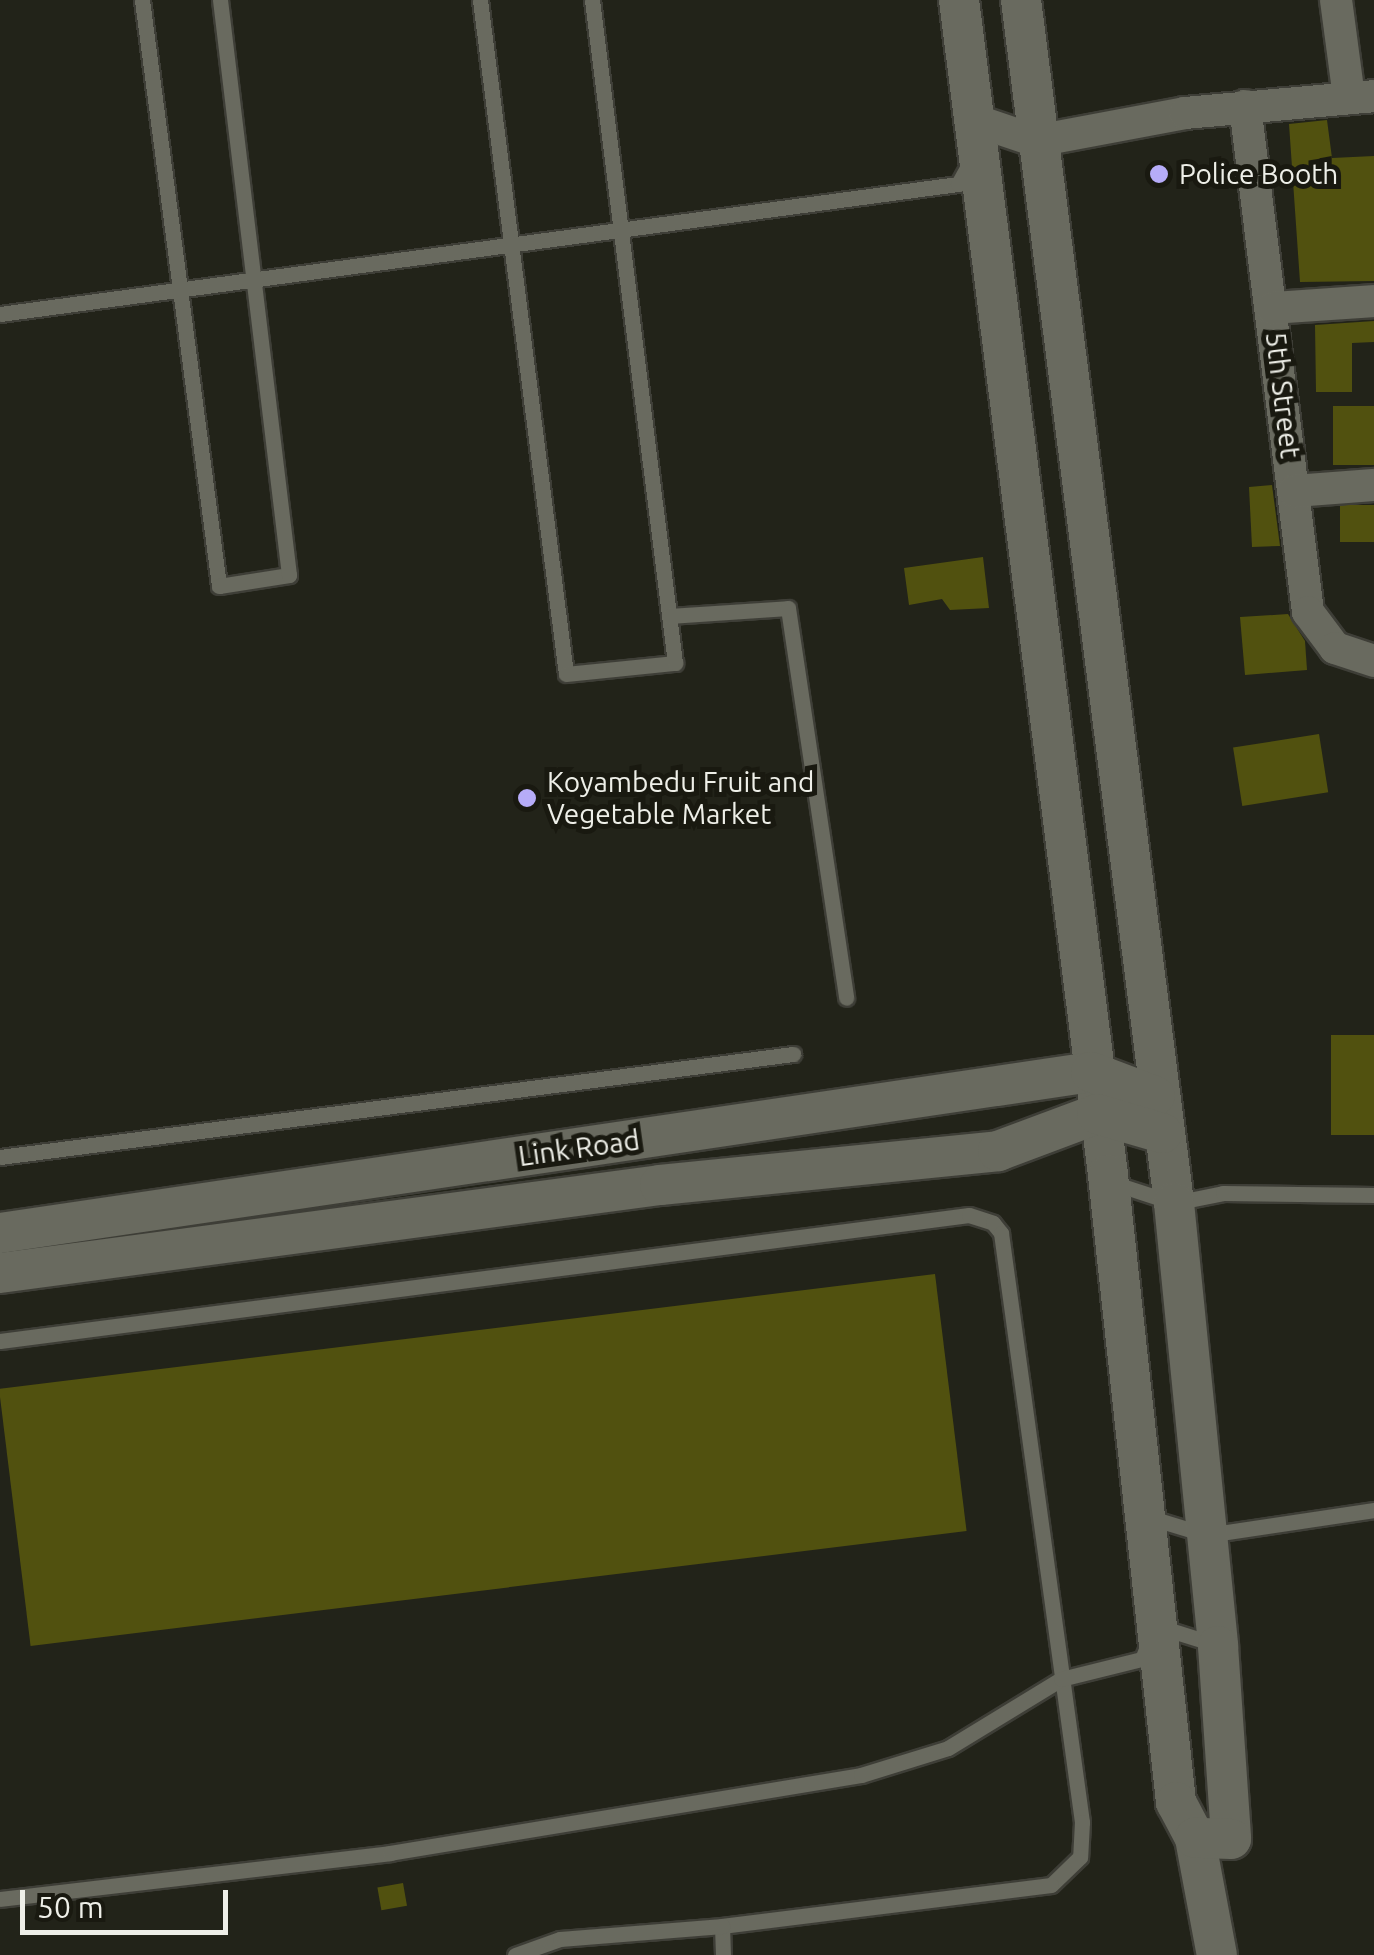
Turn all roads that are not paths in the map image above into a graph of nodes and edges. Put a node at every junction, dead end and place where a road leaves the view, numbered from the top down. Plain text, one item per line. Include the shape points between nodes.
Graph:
1 (142, 0) edge
2 (220, 0) edge
3 (480, 0) edge
4 (592, 0) edge
5 (959, 0) edge
6 (1020, 0) edge
7 (1336, 0) edge
8 (1362, 97) edge
9 (1245, 106) junction
10 (975, 135) junction
11 (1036, 141) junction
12 (620, 232) junction
13 (511, 246) junction
14 (254, 280) junction
15 (180, 290) junction
16 (1374, 301) edge
17 (1272, 308) junction
18 (0, 314) edge
19 (1374, 485) edge
20 (1294, 490) junction
21 (670, 616) junction
22 (1367, 661) edge
23 (846, 998) dead end
24 (792, 1054) dead end
25 (1091, 1072) junction
26 (1096, 1114) junction
27 (1159, 1114) junction
28 (0, 1157) edge
29 (1109, 1182) junction
30 (1374, 1195) edge
31 (1174, 1203) junction
32 (0, 1233) edge
33 (0, 1273) edge
34 (0, 1342) edge
35 (1374, 1510) edge
36 (1143, 1516) junction
37 (1207, 1535) junction
38 (1156, 1625) junction
39 (1218, 1646) junction
40 (1061, 1679) junction
41 (1195, 1838) junction
42 (0, 1899) edge
43 (722, 1926) junction
44 (516, 1955) edge
45 (722, 1955) edge
46 (1218, 1955) edge

1 - 15 lane
2 - 14 lane
3 - 13 lane
4 - 12 lane
5 - 10 street
6 - 11 street
7 - 8 street
8 - 9 street
9 - 11 street
9 - 17 street, 5th Street
10 - 11 street
10 - 12 lane via 958,184
10 - 25 street
11 - 27 street
12 - 13 lane
12 - 21 lane
13 - 14 lane
13 - 21 lane via 566,674 675,663
14 - 15 lane
14 - 15 lane via 289,575 219,586
15 - 18 lane
16 - 17 street
17 - 20 street, 5th Street
19 - 20 street
20 - 22 street, 5th Street via 1308,612 1335,648
21 - 23 lane via 788,608
24 - 28 lane
25 - 26 street
25 - 27 street, Link Road
25 - 32 street, Link Road
26 - 27 street
26 - 29 street
26 - 33 street via 998,1152 660,1185
27 - 31 street
29 - 31 lane
29 - 36 street
30 - 31 lane via 1223,1193
31 - 37 street
34 - 40 lane via 984,1218 1001,1232
35 - 37 lane
36 - 37 lane
36 - 38 street
37 - 39 street
38 - 39 lane
38 - 40 lane via 1142,1659
38 - 41 street via 1176,1802
39 - 41 street via 1231,1840
40 - 42 lane via 948,1748 861,1774 390,1853
40 - 43 lane via 1082,1832 1080,1857 1052,1885
41 - 46 street
43 - 44 lane via 560,1940
43 - 45 lane

